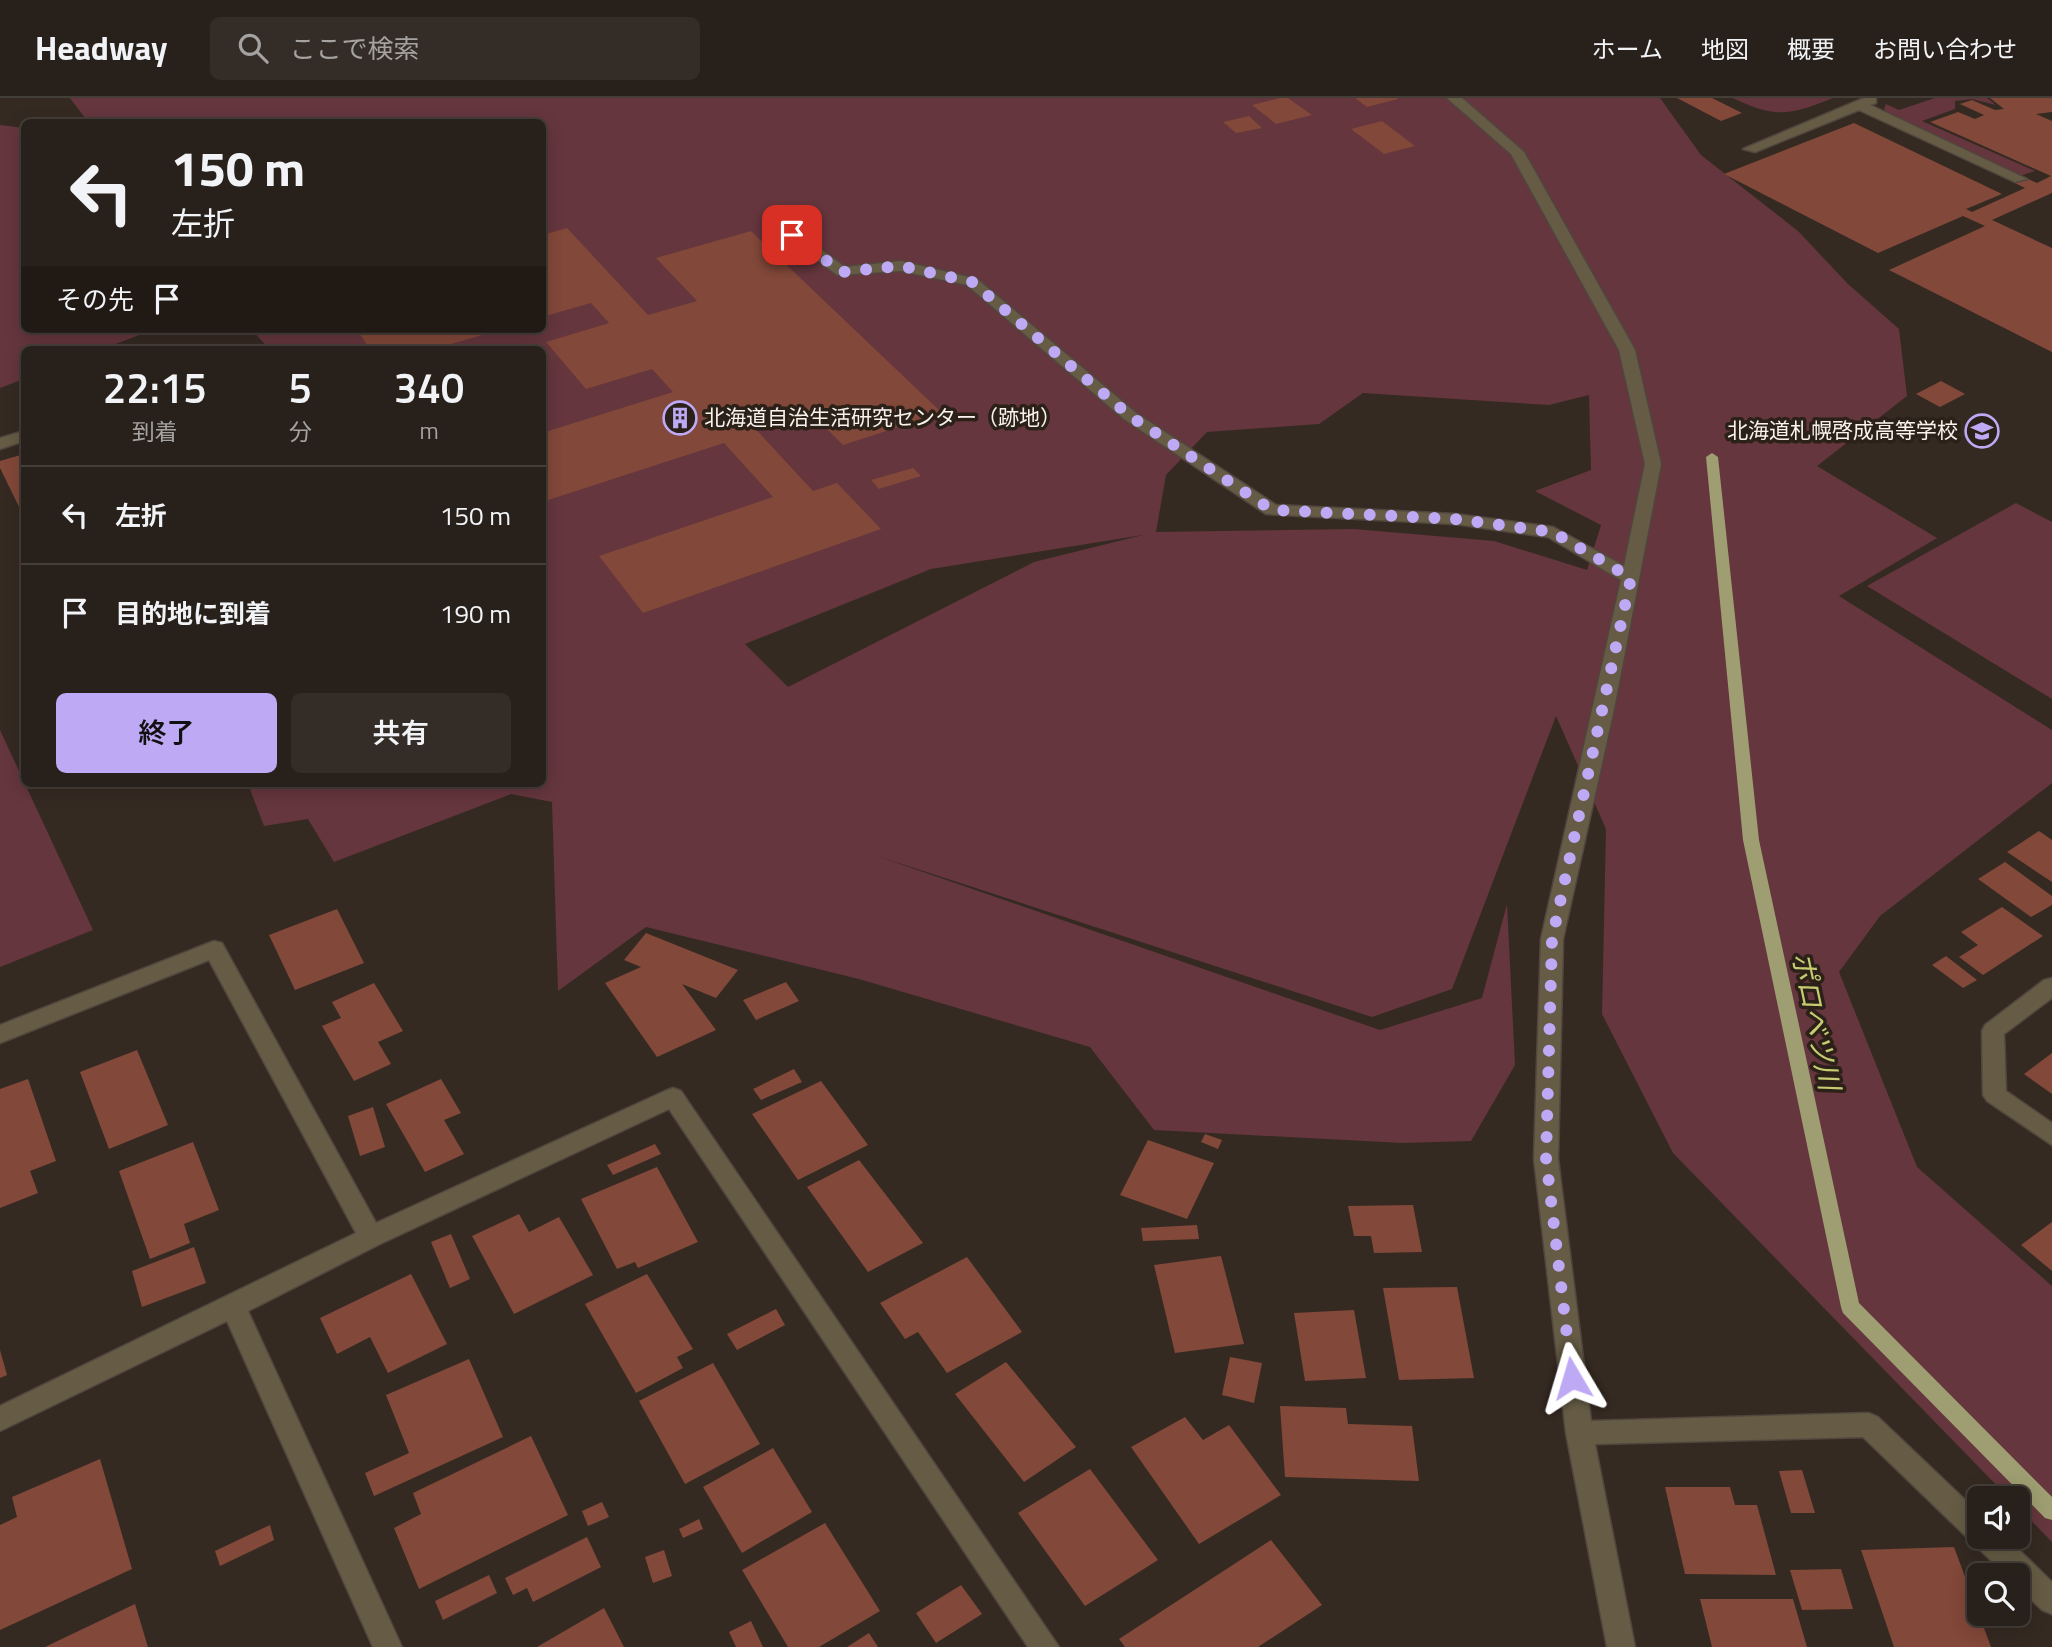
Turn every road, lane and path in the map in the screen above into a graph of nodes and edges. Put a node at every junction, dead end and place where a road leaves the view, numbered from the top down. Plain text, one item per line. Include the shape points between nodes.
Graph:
1 (1454, 98) edge
2 (1877, 98) edge
3 (1859, 105) junction
4 (1750, 149) dead end
5 (2020, 178) dead end
6 (792, 235) dead end
7 (21, 437) edge
8 (0, 444) edge
9 (1631, 578) junction
10 (2052, 986) edge
11 (0, 1034) edge
12 (2052, 1136) edge
13 (371, 1237) junction
14 (233, 1306) junction
15 (0, 1419) edge
16 (1579, 1433) junction
17 (1967, 1519) edge
18 (1998, 1549) edge
19 (2052, 1601) edge
20 (388, 1647) edge
21 (1045, 1647) edge
22 (1622, 1647) edge

1 - 9 street via 1517,152 1627,350 1653,464
2 - 3 street
3 - 4 street
3 - 5 street
6 - 9 street via 842,272 901,266 972,282 1130,416 1272,510 1455,519 1553,532
7 - 8 street
9 - 16 street via 1552,939 1546,1158
10 - 12 street via 1993,1031 1995,1095
11 - 13 street via 214,949
13 - 14 street
13 - 21 street via 673,1097
14 - 15 street
14 - 20 street
16 - 17 street via 1869,1425
16 - 22 street
18 - 19 street

